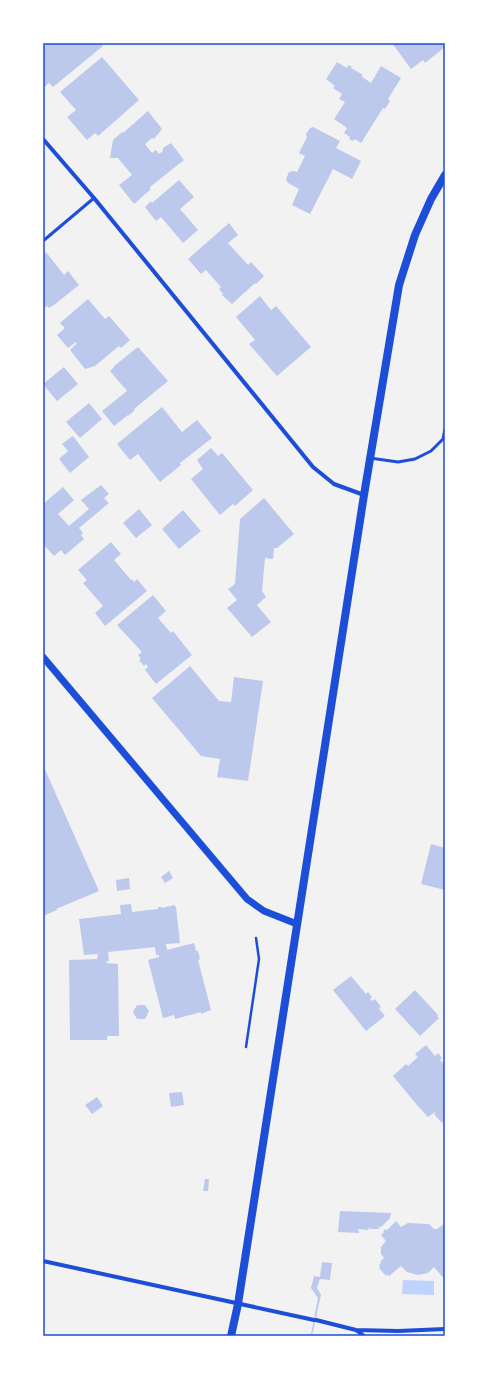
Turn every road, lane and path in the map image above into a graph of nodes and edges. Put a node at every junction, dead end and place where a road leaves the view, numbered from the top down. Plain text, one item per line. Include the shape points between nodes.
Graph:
1 (43, 139) edge
2 (445, 175) edge
3 (94, 198) junction
4 (43, 241) edge
5 (445, 429) edge
6 (370, 458) junction
7 (364, 495) junction
8 (43, 657) edge
9 (297, 924) junction
10 (256, 938) dead end
11 (246, 1047) dead end
12 (43, 1261) edge
13 (238, 1304) junction
14 (445, 1329) edge
15 (356, 1330) junction
16 (231, 1336) edge
17 (364, 1336) edge

1 - 3 street
2 - 6 main road via 415,235 399,285
3 - 4 lane
3 - 7 street via 313,467 334,484
5 - 6 lane via 443,439 415,459 398,462
6 - 7 main road
7 - 9 main road
8 - 9 street via 247,899 264,911
9 - 13 main road
10 - 11 path via 259,959
12 - 13 street
13 - 15 street
13 - 16 main road
14 - 15 street
15 - 17 street

